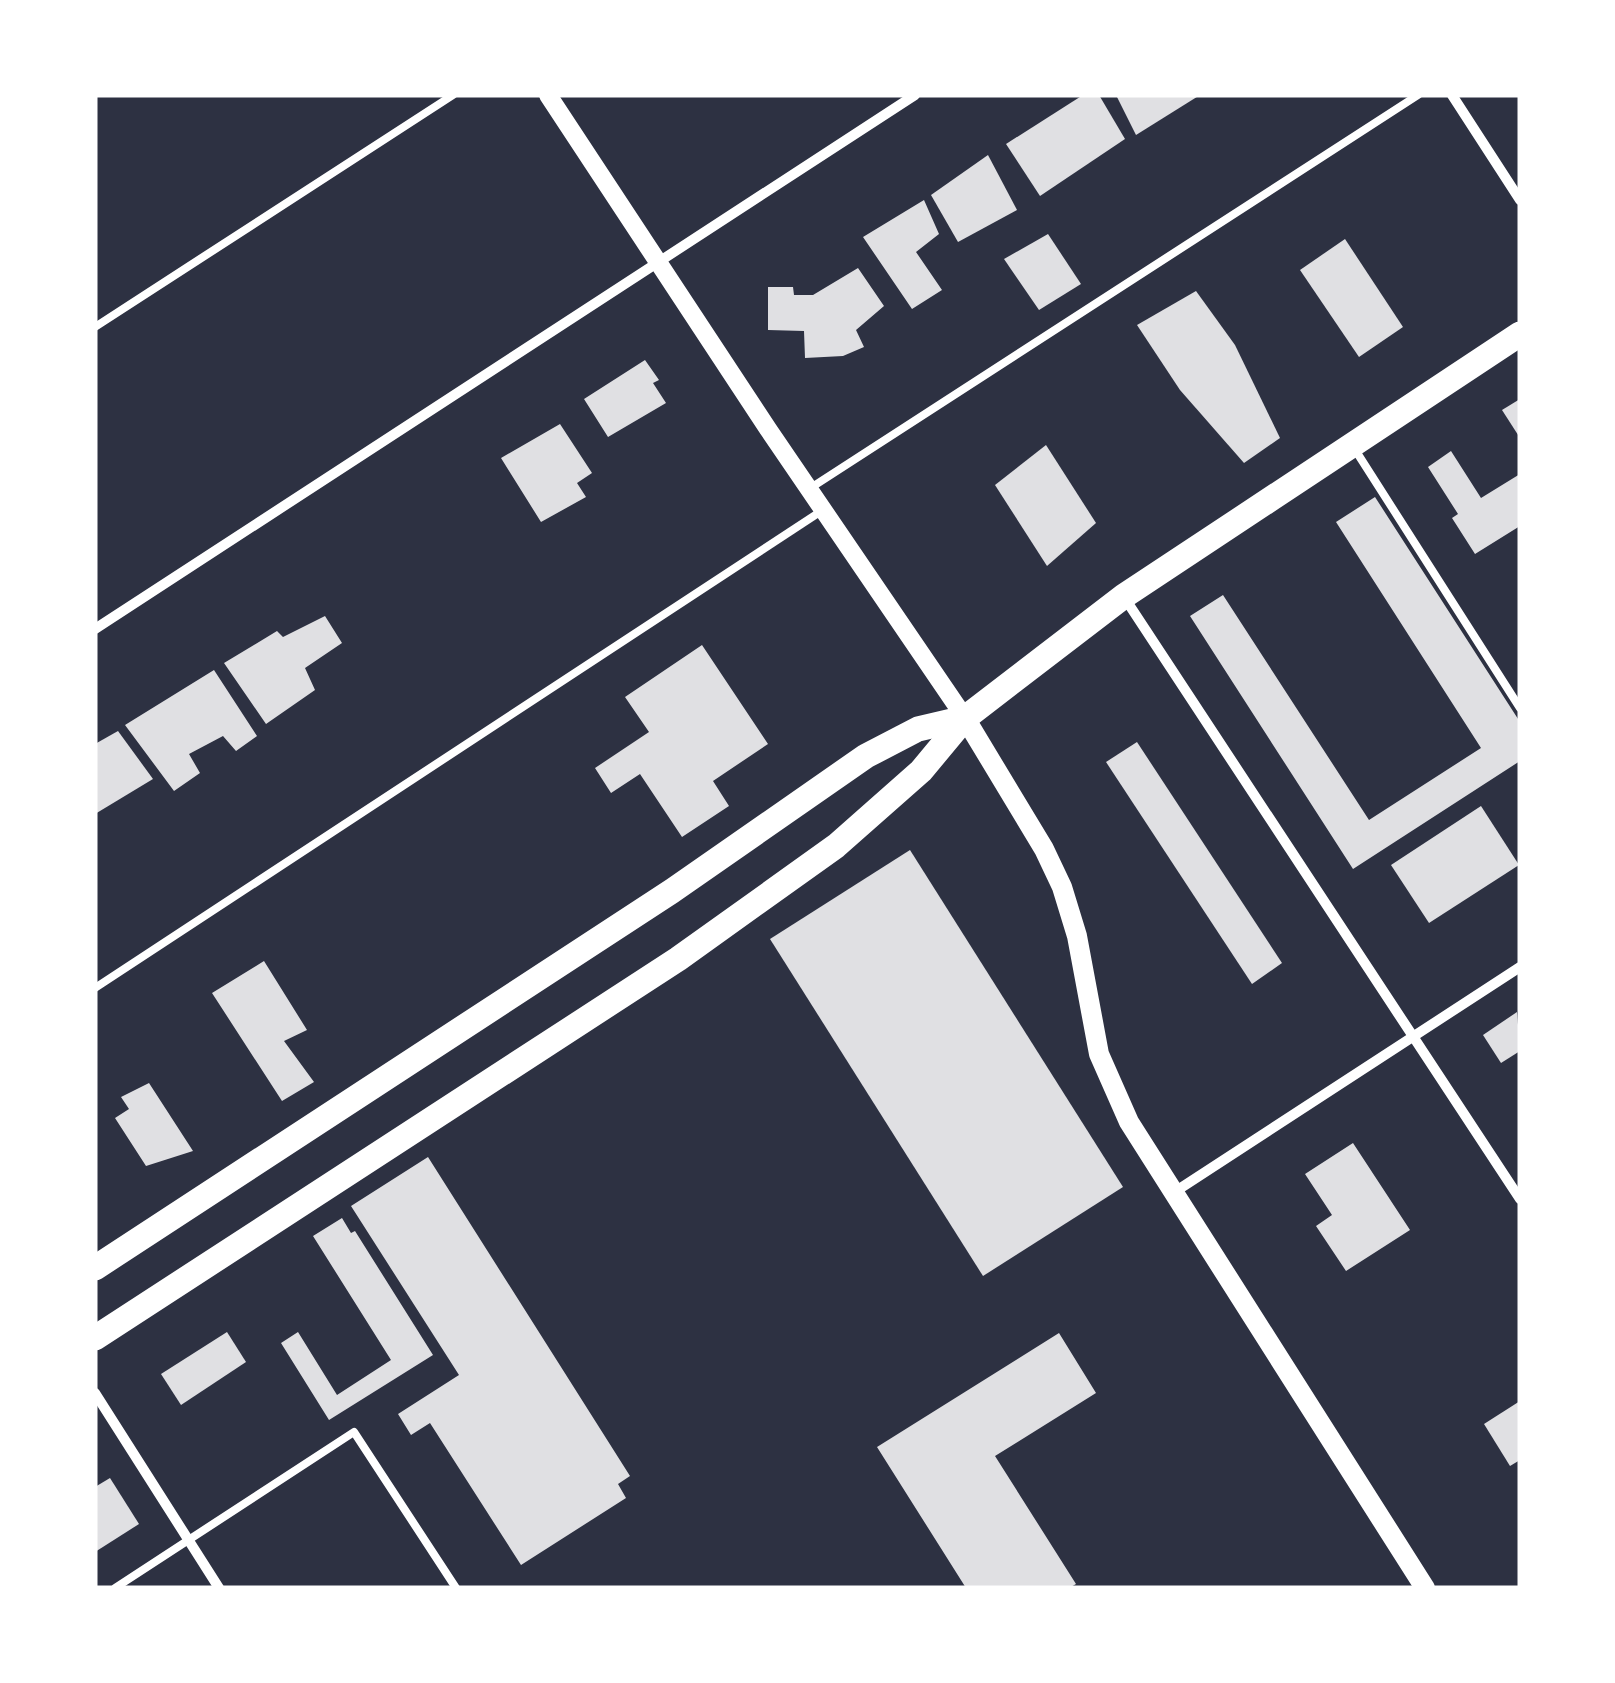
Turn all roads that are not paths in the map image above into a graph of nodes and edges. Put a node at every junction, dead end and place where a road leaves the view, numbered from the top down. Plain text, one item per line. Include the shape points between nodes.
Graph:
1 (453, 95) edge
2 (548, 95) edge
3 (915, 95) edge
4 (1418, 95) edge
5 (1452, 95) edge
6 (1520, 200) edge
7 (658, 264) junction
8 (95, 327) edge
9 (1520, 334) edge
10 (1351, 444) junction
11 (809, 490) junction
12 (823, 510) junction
13 (1124, 596) junction
14 (95, 629) edge
15 (1520, 708) edge
16 (966, 718) junction
17 (1520, 968) edge
18 (95, 988) edge
19 (1414, 1036) junction
20 (1172, 1194) junction
21 (1520, 1200) edge
22 (95, 1268) edge
23 (95, 1338) edge
24 (95, 1393) edge
25 (188, 1540) junction
26 (115, 1588) edge
27 (219, 1588) edge
28 (456, 1588) edge
29 (1426, 1588) edge

1 - 8 lane
2 - 7 street
3 - 7 street
4 - 11 lane
5 - 6 street
7 - 11 street
7 - 14 street
9 - 10 main road
10 - 13 main road
10 - 15 lane
11 - 12 street
12 - 16 street
12 - 18 lane
13 - 16 main road
13 - 19 street
16 - 20 main road via 1062,887 1104,1069
16 - 22 main road via 918,729 866,756
16 - 23 main road via 921,771 836,846 678,959
17 - 19 street
19 - 20 street
19 - 21 street
20 - 29 main road
24 - 25 street
25 - 26 lane
25 - 27 street
25 - 28 lane via 354,1432

